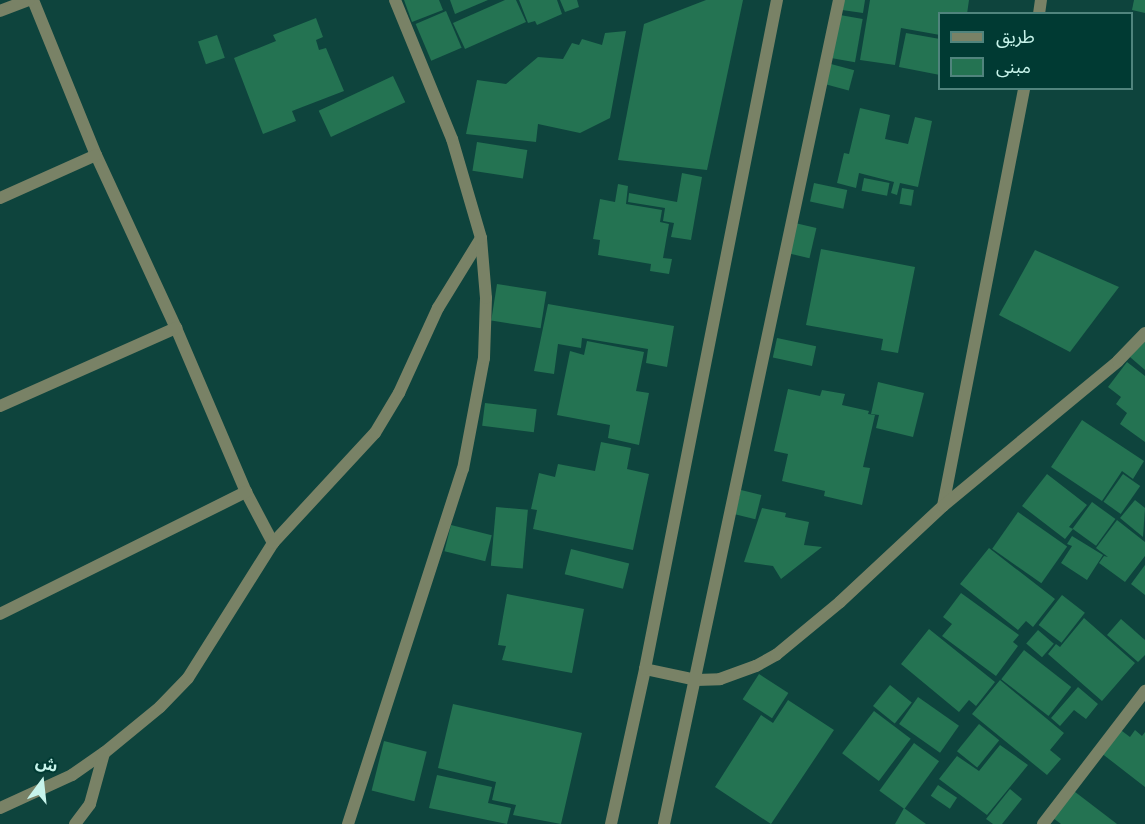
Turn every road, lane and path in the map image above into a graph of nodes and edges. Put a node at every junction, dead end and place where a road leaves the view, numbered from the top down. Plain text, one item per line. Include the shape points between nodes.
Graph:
1 (29, 0) edge
2 (33, 0) edge
3 (395, 0) edge
4 (777, 0) edge
5 (839, 0) edge
6 (0, 11) edge
7 (1024, 90) edge
8 (96, 155) junction
9 (0, 198) edge
10 (481, 238) junction
11 (176, 328) junction
12 (1145, 333) edge
13 (0, 406) edge
14 (246, 492) junction
15 (943, 506) junction
16 (273, 543) junction
17 (0, 614) edge
18 (645, 669) junction
19 (696, 680) junction
20 (1145, 691) edge
21 (104, 753) junction
22 (0, 808) edge
23 (75, 824) edge
24 (348, 824) edge
25 (611, 824) edge
26 (664, 824) edge
27 (1043, 824) edge

1 - 6 street
2 - 8 street
3 - 10 street via 452,139
4 - 18 street
5 - 19 street
7 - 15 street
8 - 9 street
8 - 11 street
10 - 16 street via 438,308 399,393 375,433
10 - 24 street via 486,298 484,358 463,469
11 - 13 street
11 - 14 street
12 - 15 street via 1118,362
14 - 16 street
14 - 17 street
15 - 19 street via 840,602 776,655 737,674
16 - 21 street via 188,678
18 - 19 street
18 - 25 street
19 - 26 street
20 - 27 street
21 - 22 street via 72,775
21 - 23 street via 90,804

